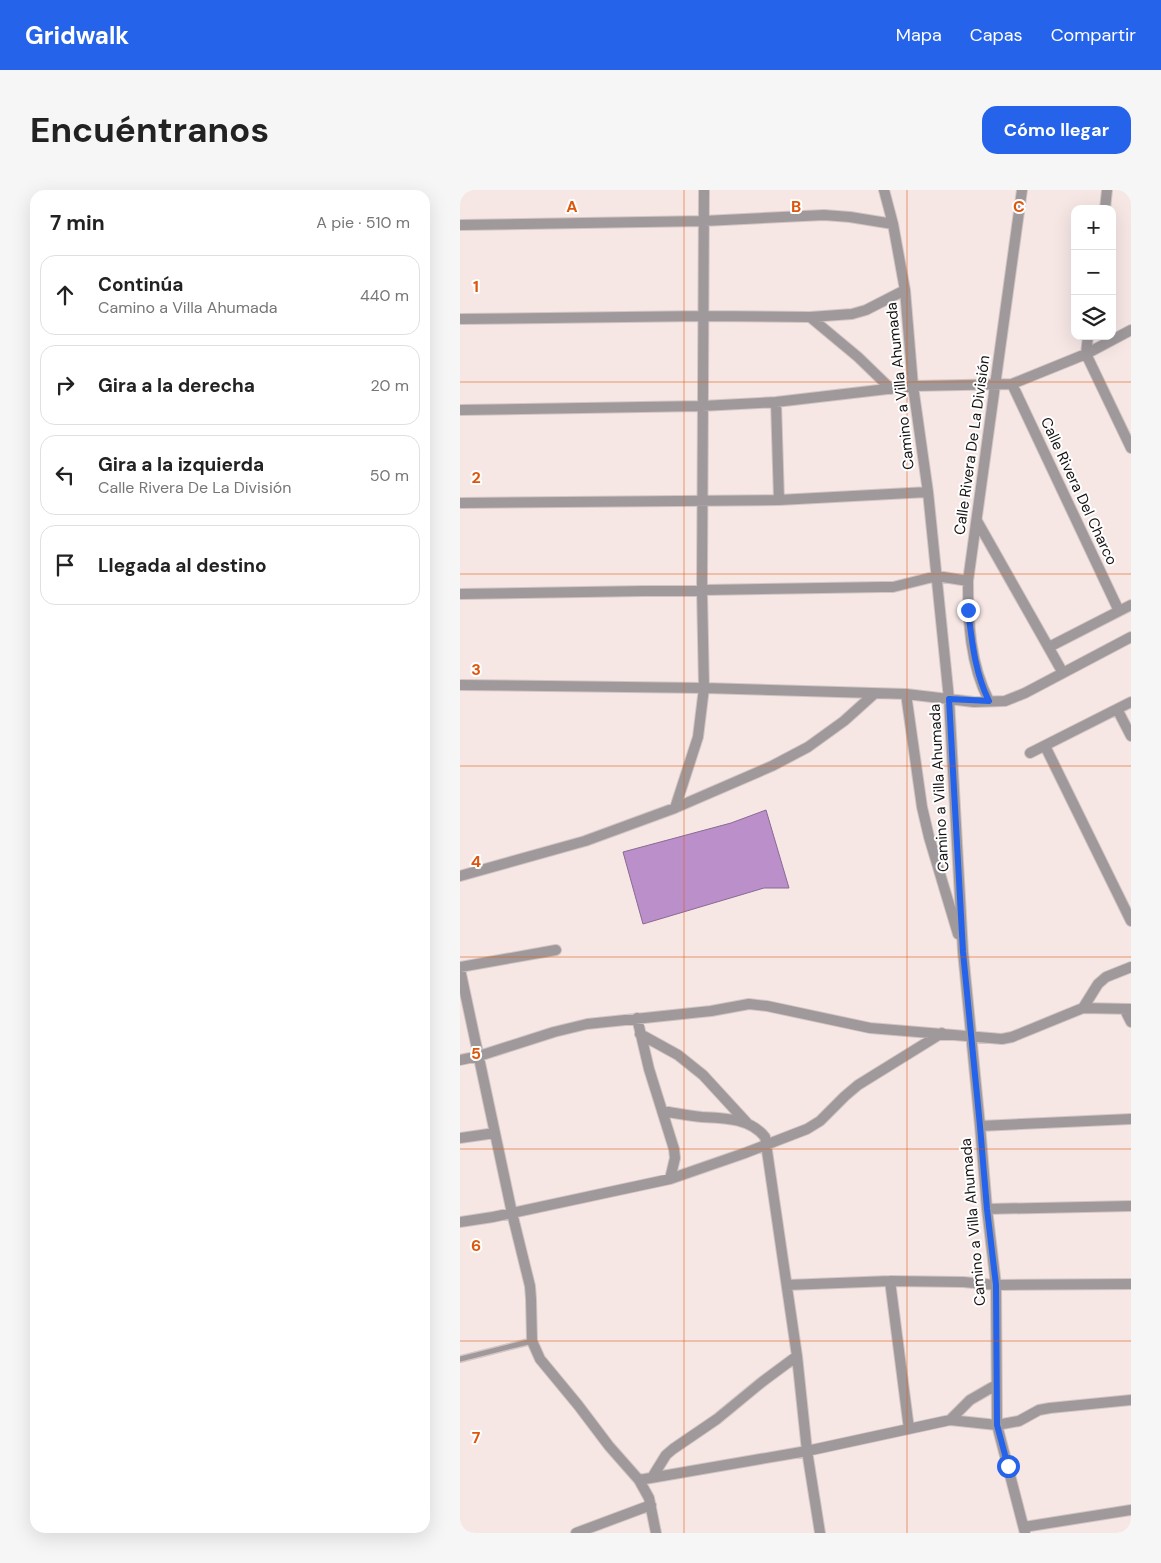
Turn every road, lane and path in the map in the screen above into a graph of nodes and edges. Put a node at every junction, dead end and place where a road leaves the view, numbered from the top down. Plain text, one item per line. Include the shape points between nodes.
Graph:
1 (704, 190) edge
2 (884, 190) edge
3 (1022, 190) edge
4 (1107, 190) edge
5 (1105, 205) edge
6 (704, 221) junction
7 (893, 224) junction
8 (460, 225) edge
9 (906, 290) junction
10 (703, 316) junction
11 (810, 317) junction
12 (460, 320) edge
13 (1131, 330) edge
14 (1088, 340) edge
15 (1086, 354) junction
16 (995, 384) junction
17 (1012, 384) junction
18 (913, 386) junction
19 (891, 389) junction
20 (776, 402) junction
21 (702, 406) junction
22 (460, 410) edge
23 (1131, 448) edge
24 (928, 492) junction
25 (778, 500) junction
26 (703, 501) junction
27 (460, 503) edge
28 (977, 521) junction
29 (937, 576) junction
30 (968, 581) junction
31 (702, 590) junction
32 (460, 594) edge
33 (1131, 605) edge
34 (1119, 611) junction
35 (1131, 637) edge
36 (1049, 647) junction
37 (1063, 673) junction
38 (460, 685) edge
39 (704, 688) junction
40 (874, 694) junction
41 (906, 694) junction
42 (949, 699) junction
43 (989, 701) junction
44 (1131, 702) edge
45 (1118, 709) junction
46 (1131, 736) edge
47 (1045, 746) junction
48 (1030, 753) dead end
49 (675, 808) junction
50 (460, 876) edge
51 (1128, 908) edge
52 (1131, 921) edge
53 (556, 950) dead end
54 (963, 952) junction
55 (1131, 967) edge
56 (460, 968) edge
57 (1082, 1008) junction
58 (1128, 1009) edge
59 (637, 1018) junction
60 (1131, 1022) edge
61 (942, 1033) junction
62 (640, 1034) junction
63 (972, 1037) junction
64 (479, 1056) junction
65 (460, 1060) edge
66 (662, 1111) junction
67 (1131, 1119) edge
68 (748, 1124) junction
69 (980, 1126) junction
70 (495, 1133) junction
71 (460, 1138) edge
72 (768, 1144) junction
73 (670, 1179) junction
74 (1131, 1206) edge
75 (987, 1209) junction
76 (512, 1213) junction
77 (460, 1222) edge
78 (890, 1281) junction
79 (1131, 1284) edge
80 (787, 1285) junction
81 (996, 1285) junction
82 (532, 1341) junction
83 (797, 1356) junction
84 (460, 1359) edge
85 (996, 1385) junction
86 (1131, 1400) edge
87 (950, 1420) junction
88 (997, 1425) junction
89 (910, 1429) junction
90 (808, 1451) junction
91 (653, 1476) junction
92 (639, 1480) junction
93 (651, 1505) junction
94 (1131, 1510) edge
95 (1025, 1530) edge
96 (576, 1533) edge
97 (656, 1533) edge
98 (820, 1533) edge

1 - 6 street
2 - 7 street, Camino a Villa Ahumada
3 - 16 street, Calle Rivera De La División
4 - 5 street
6 - 7 street via 824,215
6 - 8 street
6 - 10 street
7 - 9 street, Camino a Villa Ahumada
9 - 11 street via 852,314
9 - 18 street, Camino a Villa Ahumada
10 - 11 street
10 - 12 street
10 - 21 street
11 - 19 street
13 - 15 street
14 - 15 street
15 - 17 street
15 - 23 street
16 - 17 street
16 - 18 street
16 - 28 street, Calle Rivera De La División
17 - 34 street, Calle Rivera Del Charco
18 - 19 street
18 - 24 street, Camino a Villa Ahumada
19 - 20 street
20 - 21 street
20 - 25 street
21 - 22 street
21 - 26 street
24 - 25 street
24 - 29 street, Camino a Villa Ahumada
25 - 26 street
26 - 27 street
26 - 31 street
28 - 30 street, Calle Rivera De La División
28 - 36 street
29 - 30 street
29 - 31 street via 893,587
29 - 42 street, Camino a Villa Ahumada
30 - 43 street, Calle Rivera De La División via 968,610 976,666
31 - 32 street
31 - 39 street
33 - 34 street
34 - 36 street
35 - 37 street
36 - 37 street
37 - 43 street via 1004,701
38 - 39 street
39 - 40 street
39 - 49 street via 698,737
40 - 41 street
40 - 49 street via 808,747
41 - 42 street
41 - 54 street via 922,807
42 - 43 street
42 - 54 street, Camino a Villa Ahumada
44 - 45 street
45 - 46 street
45 - 47 street
47 - 48 street
47 - 51 street
49 - 50 street via 585,841
51 - 52 street
53 - 56 street
54 - 63 street, Camino a Villa Ahumada
55 - 57 street via 1098,984
56 - 64 street
57 - 58 street
57 - 63 street via 1012,1038
58 - 60 street
59 - 61 street via 758,1004 870,1028
59 - 62 street
59 - 64 street via 586,1024
61 - 63 street
61 - 72 street via 858,1085 820,1122
62 - 66 street
62 - 68 street via 678,1055 703,1075
63 - 69 street, Camino a Villa Ahumada
64 - 65 street
64 - 70 street
66 - 68 street via 726,1118
66 - 73 street via 674,1149
67 - 69 street
68 - 72 street via 765,1136
69 - 75 street, Camino a Villa Ahumada
70 - 71 street
70 - 76 street
72 - 73 street
72 - 80 street
73 - 76 street
74 - 75 street
75 - 81 street, Camino a Villa Ahumada
76 - 77 street
76 - 82 street via 530,1292
78 - 80 street
78 - 81 street
78 - 89 street
79 - 81 street
80 - 83 street
81 - 85 street, Camino a Villa Ahumada
82 - 84 lane
82 - 92 street via 540,1359
83 - 90 street
83 - 91 street via 666,1455
85 - 87 street via 970,1400
85 - 88 street, Camino a Villa Ahumada
86 - 88 street via 1039,1410 1019,1421
87 - 88 street
87 - 89 street
88 - 95 street, Camino a Villa Ahumada
89 - 90 street
90 - 91 street
90 - 98 street
91 - 92 street
92 - 93 street
93 - 96 street
93 - 97 street
94 - 95 street

